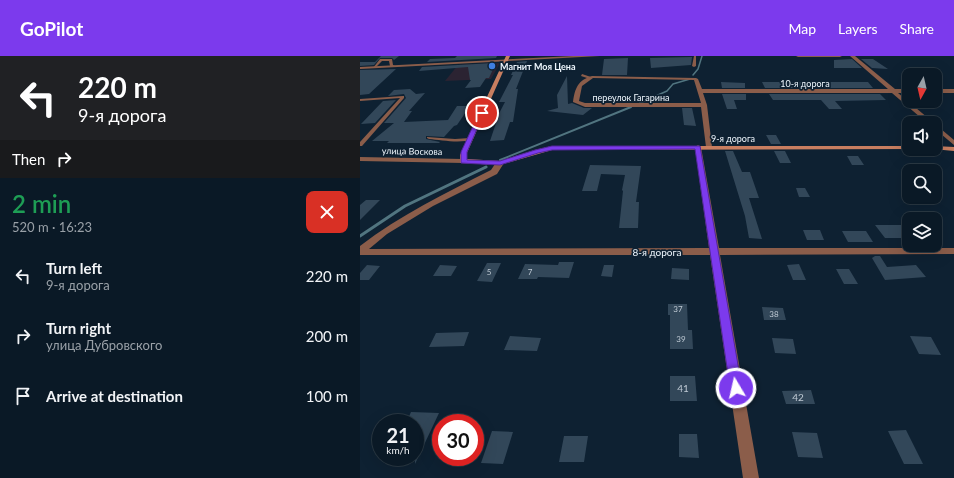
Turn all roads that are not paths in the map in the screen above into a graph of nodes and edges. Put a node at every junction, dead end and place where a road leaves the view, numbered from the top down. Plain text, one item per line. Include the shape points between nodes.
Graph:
1 (598, 56) edge
2 (695, 56) edge
3 (798, 56) edge
4 (840, 56) edge
5 (852, 56) edge
6 (507, 58) edge
7 (694, 66) dead end
8 (360, 68) edge
9 (582, 75) dead end
10 (590, 78) junction
11 (701, 91) junction
12 (893, 91) junction
13 (902, 91) edge
14 (942, 91) edge
15 (954, 91) edge
16 (360, 100) edge
17 (704, 105) junction
18 (923, 116) edge
19 (942, 132) edge
20 (429, 138) dead end
21 (470, 139) junction
22 (954, 143) edge
23 (360, 144) edge
24 (704, 147) junction
25 (902, 148) edge
26 (942, 148) edge
27 (954, 148) edge
28 (360, 159) edge
29 (463, 161) junction
30 (500, 163) junction
31 (954, 251) edge
32 (360, 252) edge
33 (714, 252) junction
34 (751, 478) edge

1 - 6 street
2 - 7 lane
3 - 4 street
5 - 12 street
6 - 8 street
6 - 21 street
9 - 10 lane
10 - 11 street, переулок Гагарина via 688,78 696,79
10 - 17 street, переулок Гагарина via 578,86 576,102 585,105
11 - 12 street, 10-я дорога
11 - 17 street
12 - 13 street, 10-я дорога
12 - 18 street
14 - 15 street
16 - 23 lane via 403,97
17 - 24 street
19 - 22 street
20 - 21 lane
21 - 29 street
24 - 25 street, 9-я дорога
24 - 30 street, 9-я дорога via 552,148
24 - 33 street
26 - 27 street
28 - 29 street, улица Воскова
29 - 30 street, 9-я дорога
30 - 32 street via 494,172 430,204 384,232
31 - 33 street, 8-я дорога
32 - 33 street, 8-я дорога
33 - 34 street

